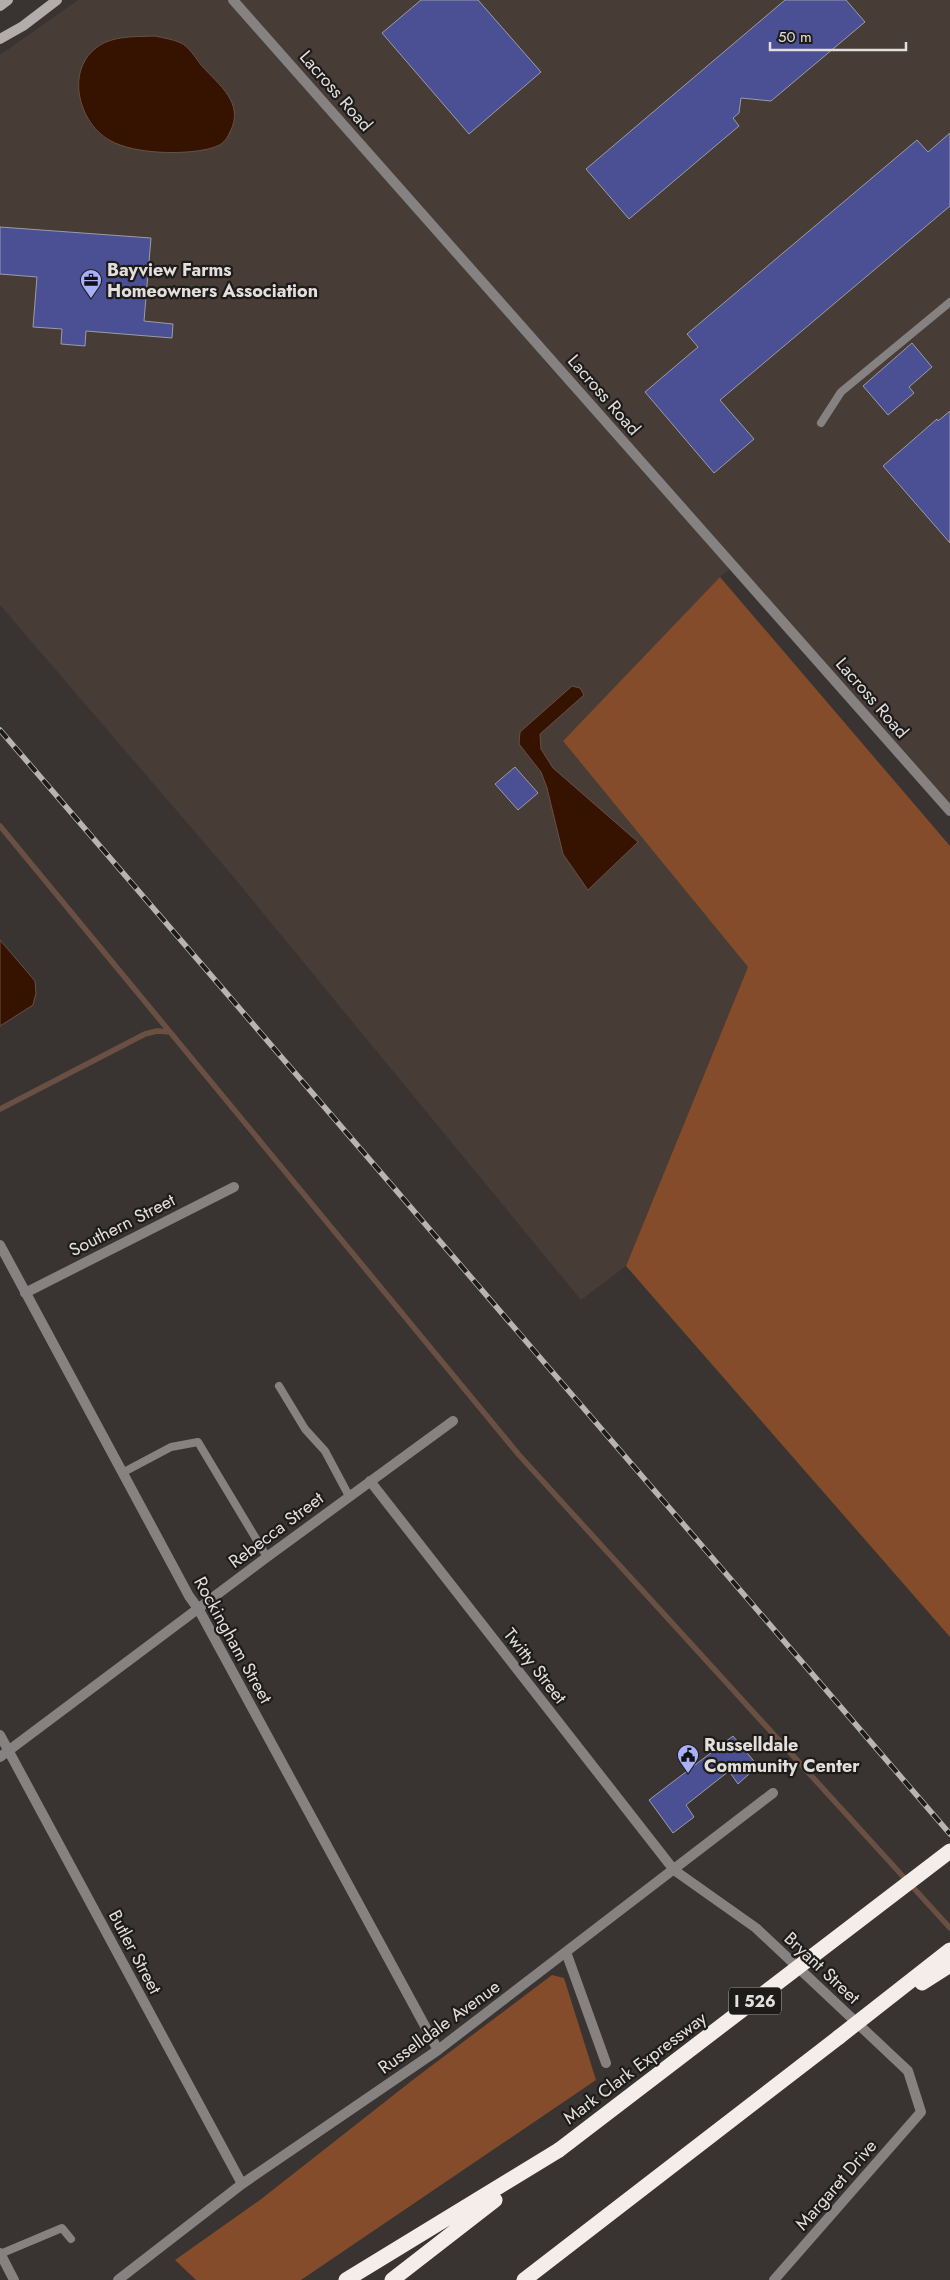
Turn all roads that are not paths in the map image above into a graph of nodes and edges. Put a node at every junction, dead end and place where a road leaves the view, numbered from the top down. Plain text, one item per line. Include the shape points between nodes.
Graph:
1 (8, 0) edge
2 (56, 0) edge
3 (233, 0) edge
4 (0, 6) edge
5 (0, 39) edge
6 (950, 302) edge
7 (821, 423) dead end
8 (950, 811) edge
9 (234, 1187) dead end
10 (0, 1246) edge
11 (25, 1293) junction
12 (279, 1386) dead end
13 (453, 1421) dead end
14 (122, 1473) junction
15 (370, 1481) junction
16 (349, 1496) junction
17 (267, 1556) junction
18 (199, 1610) junction
19 (0, 1735) edge
20 (9, 1751) junction
21 (0, 1758) edge
22 (773, 1794) dead end
23 (950, 1851) edge
24 (674, 1870) junction
25 (950, 1950) edge
26 (566, 1952) junction
27 (950, 1965) edge
28 (839, 2037) junction
29 (438, 2050) junction
30 (606, 2063) dead end
31 (921, 2112) joint
32 (559, 2150) junction
33 (242, 2184) junction
34 (71, 2239) dead end
35 (0, 2254) edge
36 (525, 2279) edge
37 (14, 2280) edge
38 (118, 2280) edge
39 (346, 2280) edge
40 (392, 2280) edge
41 (774, 2280) edge

1 - 4 street
2 - 5 street
3 - 8 street, Lacross Road
6 - 7 lane via 841,392
9 - 11 street, Southern Street
10 - 11 street, Rockingham Street
11 - 14 street, Rockingham Street
12 - 16 lane via 305,1430 325,1452
13 - 15 street, Rebecca Street
14 - 17 lane via 171,1448 198,1442
14 - 18 street, Rockingham Street
15 - 16 street, Rebecca Street
15 - 24 street, Twitty Street
16 - 17 street, Rebecca Street
17 - 18 street, Rebecca Street
18 - 20 street, Rebecca Street
18 - 29 street, Rockingham Street
19 - 20 street, Butler Street
20 - 21 street, Rebecca Street
20 - 33 street, Butler Street
22 - 24 street, Russelldale Avenue
23 - 32 highway, Mark Clark Expressway / I 526, bridge
24 - 26 street, Russelldale Avenue
24 - 31 street, Bryant Street via 756,1928 908,2071
25 - 28 highway, bridge
26 - 29 street, Russelldale Avenue
26 - 30 street
27 - 28 highway, bridge
28 - 36 highway
29 - 33 street, Russelldale Avenue
31 - 41 street, Margaret Drive
32 - 39 highway
32 - 40 highway, Mark Clark Expressway / I 526
33 - 38 street, Russelldale Avenue
34 - 35 lane via 62,2228
35 - 37 street

